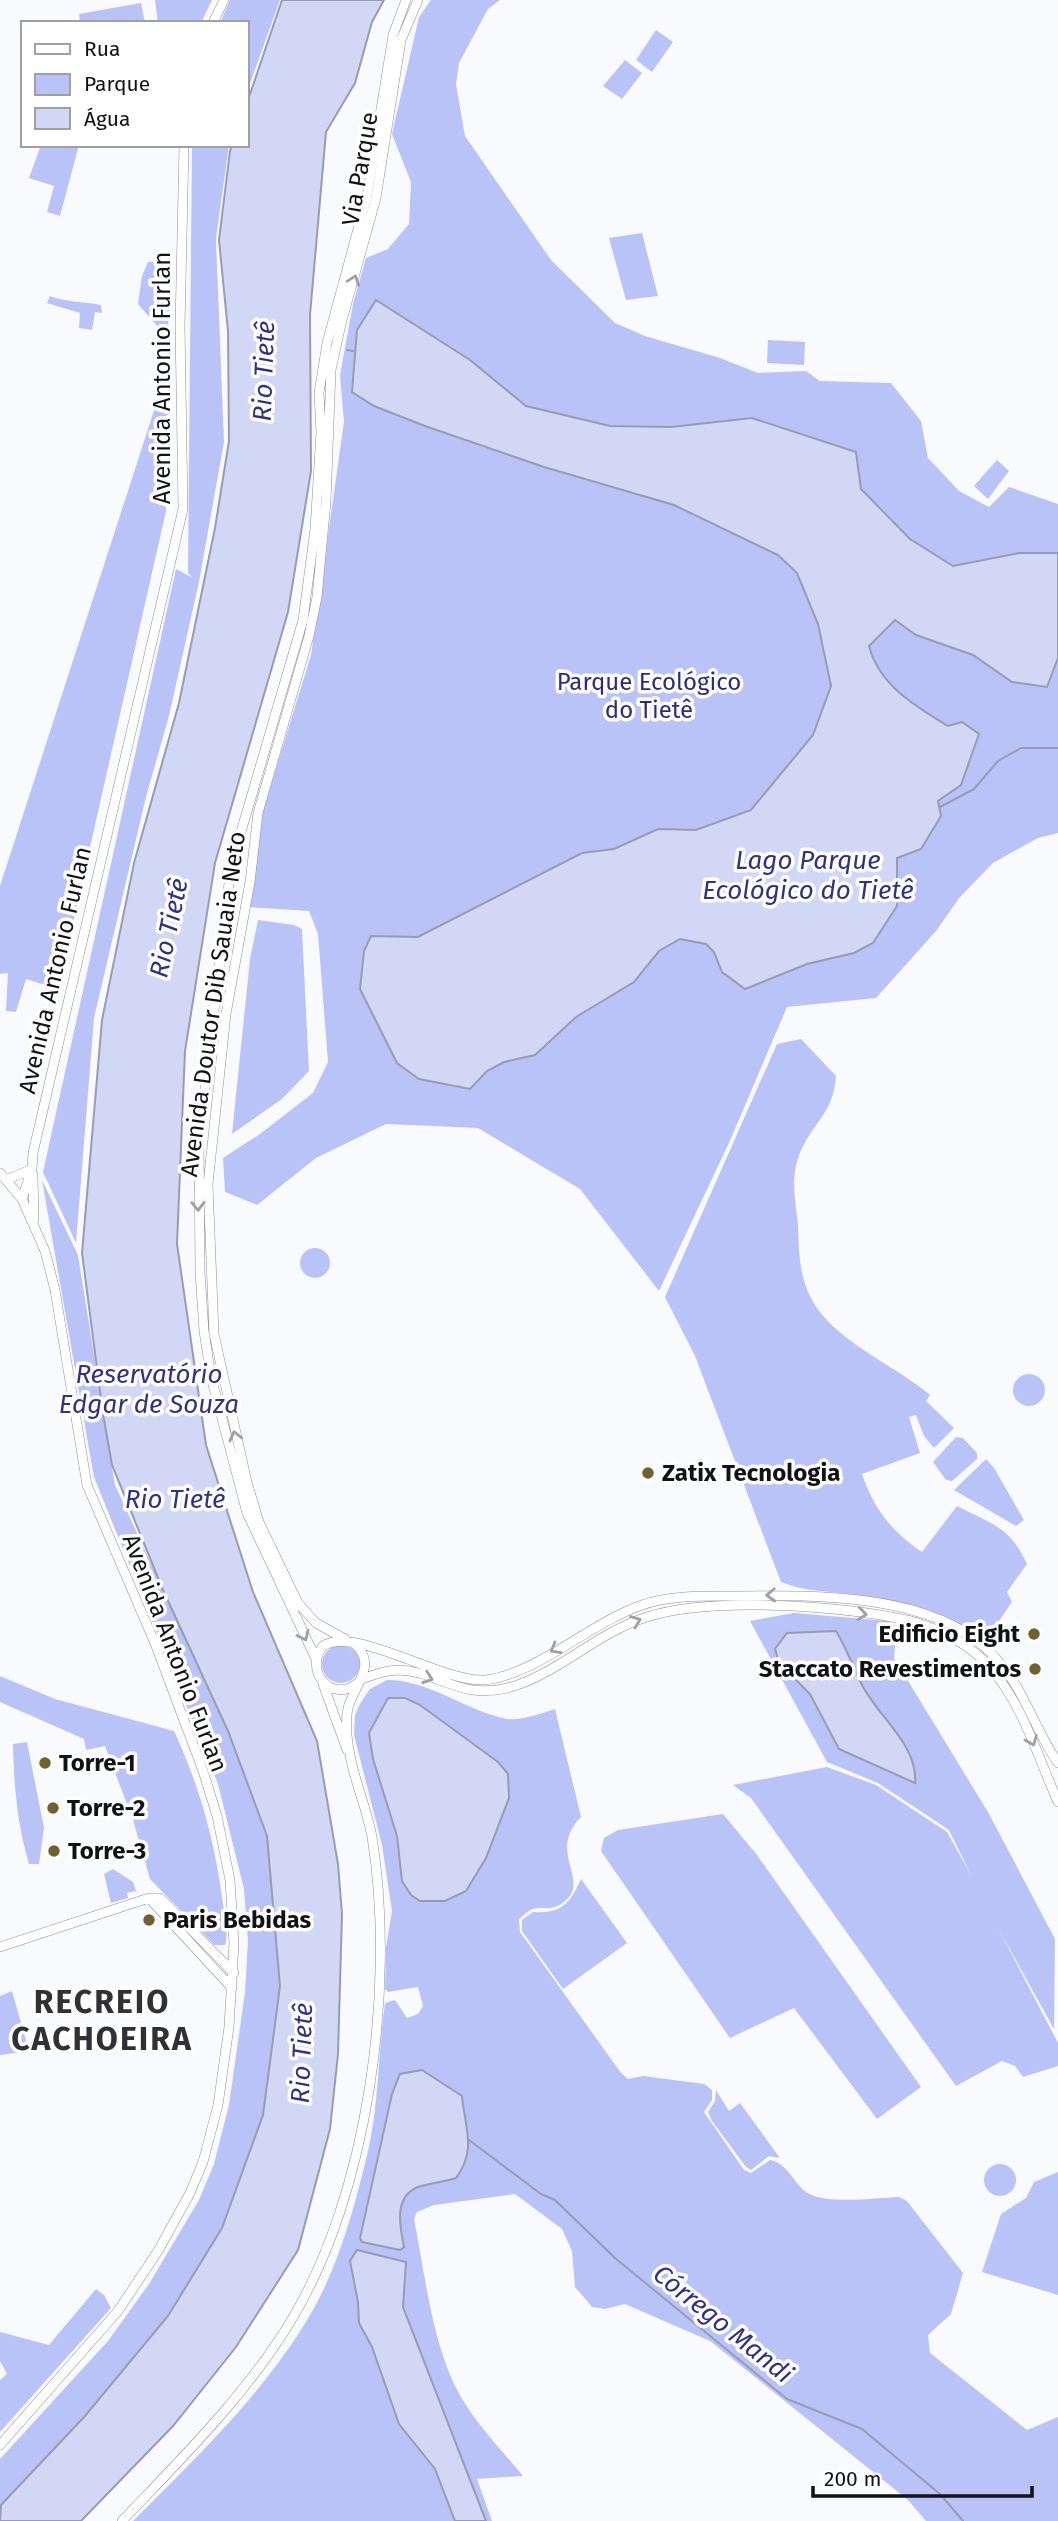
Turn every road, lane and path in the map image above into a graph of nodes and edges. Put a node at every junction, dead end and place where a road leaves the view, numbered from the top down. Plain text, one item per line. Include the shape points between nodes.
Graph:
1 (224, 0) edge
2 (406, 0) edge
3 (418, 0) edge
4 (214, 21) edge
5 (184, 147) edge
6 (331, 344) junction
7 (231, 866) junction
8 (251, 869) junction
9 (226, 908) junction
10 (243, 914) junction
11 (33, 1153) junction
12 (32, 1169) junction
13 (3, 1176) edge
14 (22, 1199) junction
15 (35, 1226) junction
16 (349, 1641) junction
17 (316, 1659) junction
18 (361, 1680) junction
19 (322, 1682) junction
20 (350, 1756) junction
21 (1058, 1763) edge
22 (1058, 1802) edge
23 (149, 1898) junction
24 (234, 1943) junction
25 (0, 1947) edge
26 (210, 1949) junction
27 (218, 1964) junction
28 (234, 1973) junction
29 (232, 1988) junction
30 (0, 2445) edge
31 (122, 2521) edge

1 - 4 main road
2 - 6 main road, Via Parque via 393,35 362,216
6 -> 3 main road, Via Parque via 376,198 401,40
5 - 11 main road, Avenida Antonio Furlan via 183,509
6 - 7 main road, Avenida Doutor Dib Sauaia Neto via 319,393 317,500 306,608
6 - 8 main road, Avenida Doutor Dib Sauaia Neto via 326,502 315,607 261,796
7 - 8 main road via 242,863
7 - 9 main road, Avenida Doutor Dib Sauaia Neto
8 - 10 main road, Avenida Doutor Dib Sauaia Neto
9 - 10 main road via 233,916
9 -> 17 main road, Avenida Doutor Dib Sauaia Neto via 198,1167 204,1331 225,1436 247,1513
16 -> 10 main road, Avenida Doutor Dib Sauaia Neto via 316,1623 298,1603 259,1522 228,1409 214,1334 208,1184 226,1014
11 - 12 main road, Avenida Antonio Furlan
11 - 15 main road
12 - 13 main road
12 - 14 main road, Avenida Antonio Furlan
13 - 14 main road
14 - 15 main road, Avenida Antonio Furlan
15 - 24 main road, Avenida Antonio Furlan via 55,1290 87,1485 203,1771 230,1881
16 - 17 main road via 330,1641
16 - 18 main road via 366,1658
21 -> 16 main road, Avenida Doutor Dib Sauaia Neto via 1028,1702 983,1646 946,1622 871,1603 788,1595 672,1598 622,1613 528,1665 481,1680
17 - 19 main road
18 - 19 main road via 337,1690
18 - 20 main road via 347,1717
18 -> 22 main road via 401,1670 475,1692 510,1687 625,1625 674,1611 800,1605 912,1622 955,1640 987,1664 1018,1707
19 - 20 main road
20 - 31 main road via 372,1835 379,1974 366,2096 340,2216 306,2294 274,2348 231,2403
23 - 25 main road
23 - 26 main road via 160,1898
23 - 27 main road
24 - 26 main road via 226,1951
24 - 28 main road, Avenida Antonio Furlan
26 - 27 main road
27 - 28 main road
27 - 29 main road
28 - 29 main road, Avenida Antonio Furlan
29 - 30 main road, Avenida Antonio Furlan via 218,2105 191,2193 118,2311

